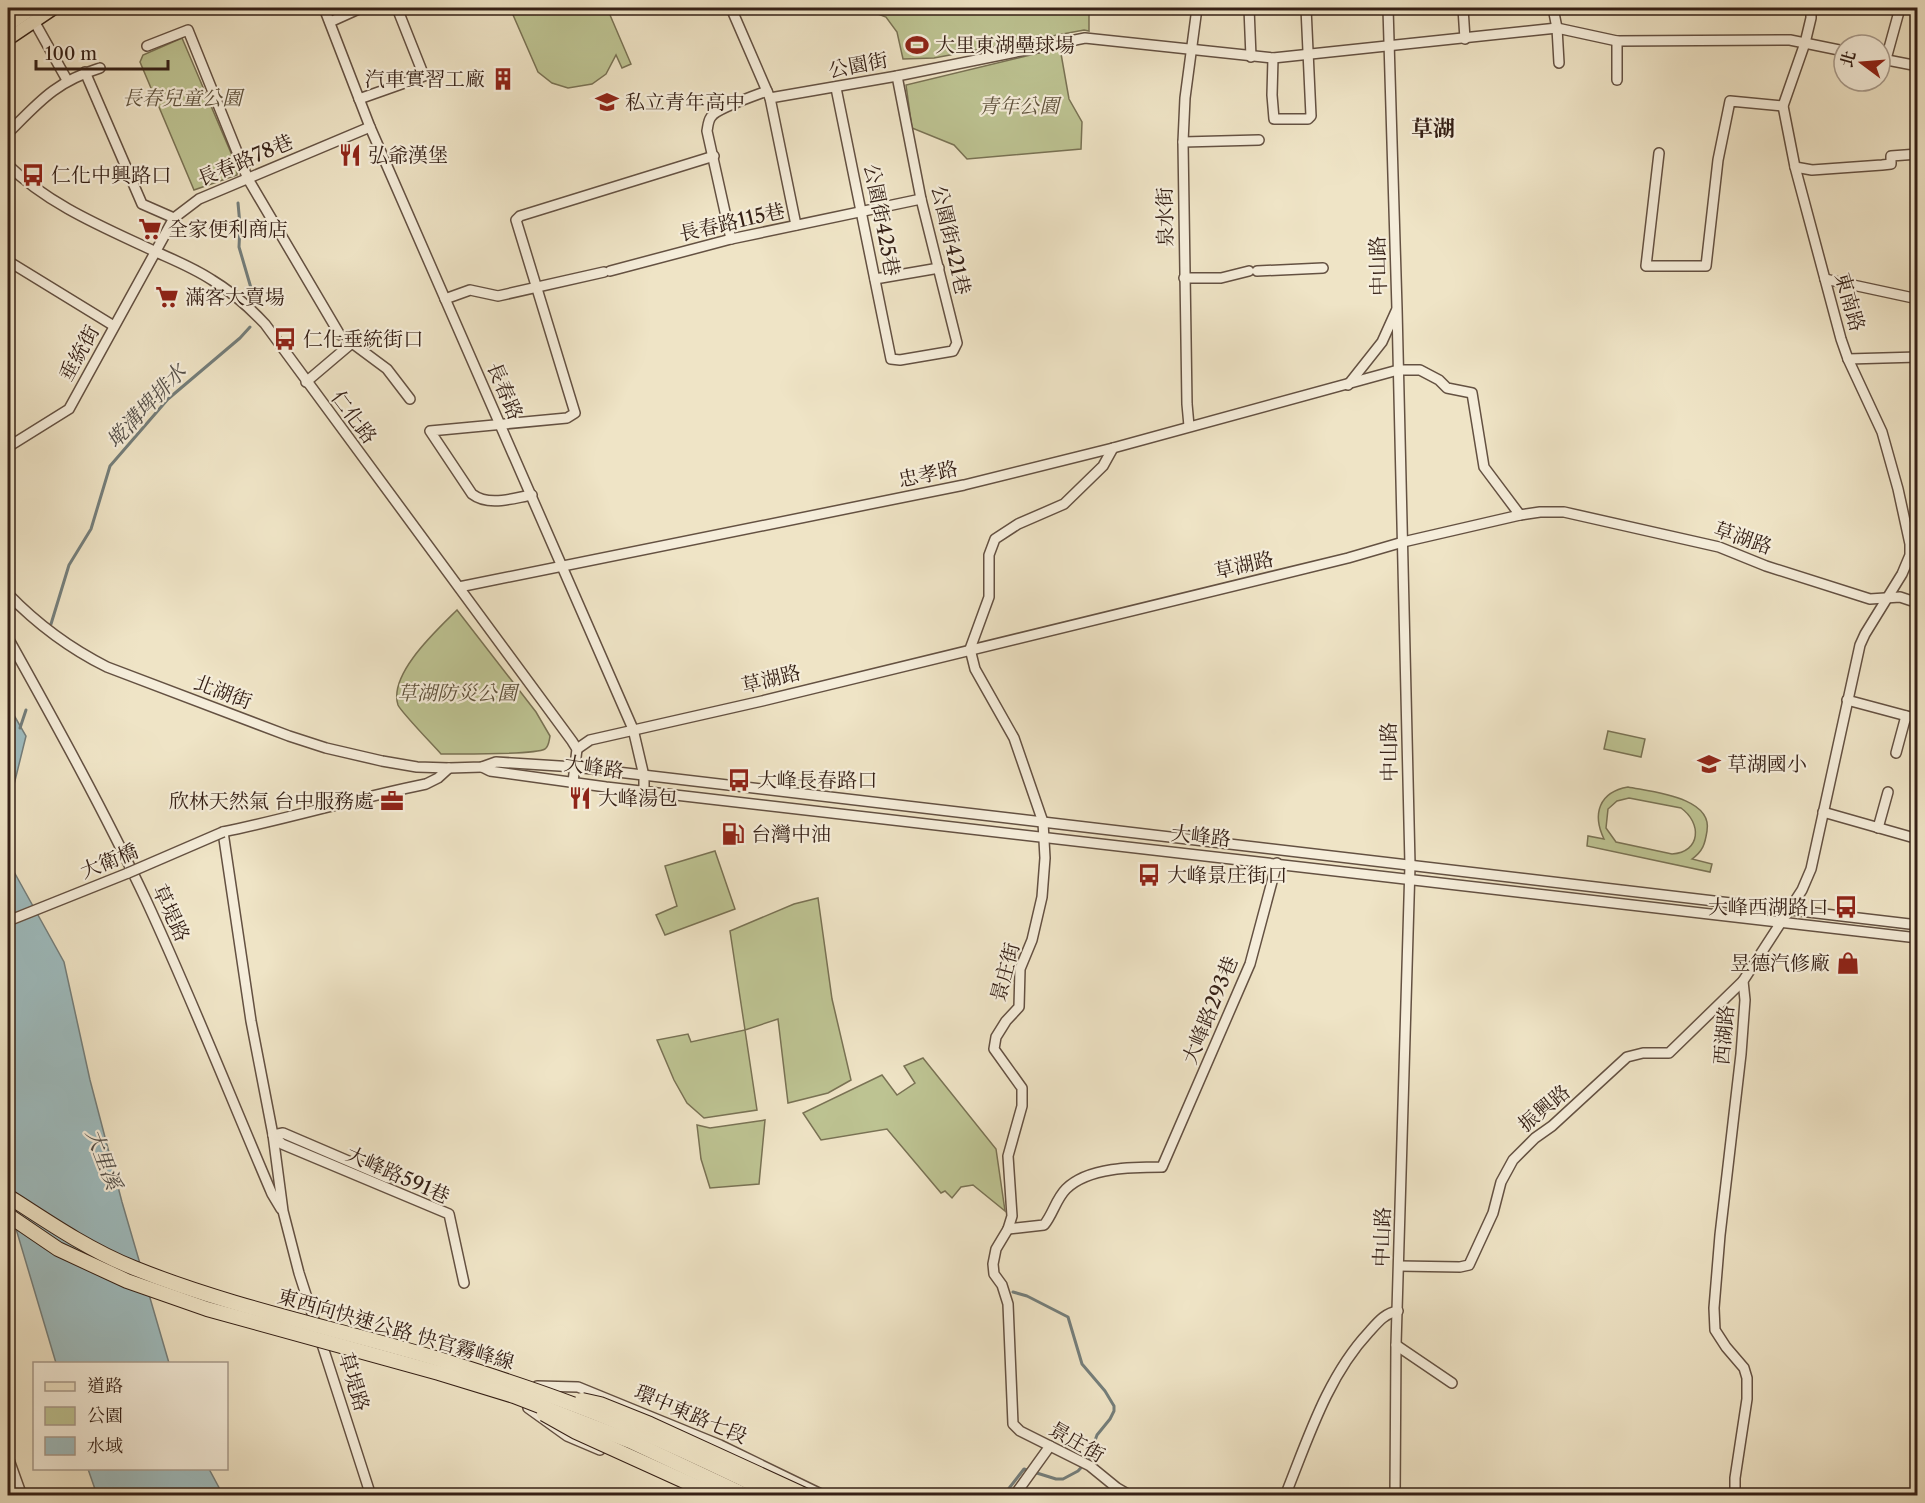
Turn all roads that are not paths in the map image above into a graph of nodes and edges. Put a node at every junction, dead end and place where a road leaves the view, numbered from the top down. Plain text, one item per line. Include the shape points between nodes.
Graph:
1 (33, 8) edge
2 (54, 8) edge
3 (324, 8) edge
4 (361, 8) edge
5 (397, 8) edge
6 (731, 8) edge
7 (1197, 8) edge
8 (1249, 8) edge
9 (1306, 8) edge
10 (1388, 8) edge
11 (1463, 8) edge
12 (1553, 8) edge
13 (1811, 8) edge
14 (1900, 8) edge
15 (34, 21) junction
16 (330, 22) junction
17 (8, 24) edge
18 (1557, 28) junction
19 (1892, 33) edge
20 (8, 39) edge
21 (1465, 39) junction
22 (1617, 41) junction
23 (1804, 43) junction
24 (1389, 45) junction
25 (147, 46) dead end
26 (1832, 49) edge
27 (1191, 50) junction
28 (1309, 53) junction
29 (1251, 57) junction
30 (1273, 58) junction
31 (1892, 61) edge
32 (1559, 63) dead end
33 (1917, 66) edge
34 (100, 68) dead end
35 (85, 72) junction
36 (897, 76) junction
37 (67, 80) junction
38 (1617, 80) dead end
39 (836, 88) junction
40 (769, 94) junction
41 (359, 99) junction
42 (1783, 106) junction
43 (370, 127) junction
44 (8, 134) edge
45 (1259, 140) dead end
46 (1183, 142) junction
47 (1659, 153) dead end
48 (1917, 154) edge
49 (714, 156) junction
50 (8, 165) edge
51 (1795, 167) junction
52 (248, 178) junction
53 (921, 199) junction
54 (862, 212) junction
55 (174, 218) junction
56 (796, 225) junction
57 (731, 239) junction
58 (155, 251) junction
59 (8, 261) edge
60 (939, 268) junction
61 (1323, 268) dead end
62 (1184, 278) junction
63 (875, 279) junction
64 (1825, 279) junction
65 (536, 287) junction
66 (445, 299) junction
67 (1917, 299) edge
68 (1397, 309) junction
69 (114, 326) junction
70 (345, 339) junction
71 (1917, 357) edge
72 (891, 359) joint
73 (1848, 359) junction
74 (1398, 370) junction
75 (306, 382) junction
76 (1348, 385) junction
77 (410, 399) dead end
78 (499, 423) junction
79 (1190, 426) junction
80 (8, 447) edge
81 (1113, 448) junction
82 (532, 495) junction
83 (1520, 514) junction
84 (1403, 543) junction
85 (562, 567) junction
86 (459, 588) junction
87 (8, 594) edge
88 (1888, 598) junction
89 (1917, 603) edge
90 (8, 638) edge
91 (970, 649) junction
92 (1846, 700) junction
93 (1906, 716) junction
94 (1917, 719) edge
95 (633, 729) junction
96 (577, 749) junction
97 (1896, 753) dead end
98 (482, 767) junction
99 (574, 767) junction
100 (449, 768) junction
101 (644, 776) junction
102 (573, 782) junction
103 (644, 791) junction
104 (1888, 792) dead end
105 (1822, 812) junction
106 (1043, 822) junction
107 (1878, 828) junction
108 (223, 832) junction
109 (1043, 836) junction
110 (1917, 839) edge
111 (1277, 863) junction
112 (1410, 865) junction
113 (1409, 881) junction
114 (1789, 910) junction
115 (8, 921) edge
116 (1782, 922) junction
117 (1917, 925) edge
118 (1917, 938) edge
119 (1743, 981) junction
120 (273, 1136) junction
121 (388, 1178) dead end
122 (8, 1196) edge
123 (283, 1211) junction
124 (8, 1215) edge
125 (1008, 1229) junction
126 (1399, 1266) junction
127 (464, 1283) dead end
128 (1398, 1311) junction
129 (316, 1322) junction
130 (323, 1344) junction
131 (1396, 1345) junction
132 (1452, 1383) dead end
133 (537, 1386) junction
134 (516, 1391) junction
135 (528, 1408) junction
136 (720, 1445) junction
137 (1050, 1446) junction
138 (8, 1457) edge
139 (711, 1459) junction
140 (699, 1478) junction
141 (8, 1490) edge
142 (690, 1491) junction
143 (10, 1496) edge
144 (22, 1496) edge
145 (370, 1496) edge
146 (700, 1496) edge
147 (717, 1496) edge
148 (735, 1496) edge
149 (747, 1496) edge
150 (777, 1496) edge
151 (786, 1496) edge
152 (807, 1496) edge
153 (825, 1496) edge
154 (1014, 1496) edge
155 (1131, 1496) edge
156 (1285, 1496) edge
157 (1395, 1496) edge
158 (1735, 1496) edge

1 - 17 main road
2 - 15 main road
3 - 16 street, 長春路
4 - 16 street
5 - 41 street via 424,76
6 - 40 street
7 - 27 street, 泉水街
8 - 29 street
9 - 28 street
10 - 24 street, 中山路
11 - 21 street
12 - 18 street
13 - 23 street, 東南路
14 - 19 street
15 - 20 main road
15 - 37 street
16 - 41 street, 長春路
18 - 21 street, 公園街
18 - 22 street, 公園街
18 - 32 street
21 - 24 street, 公園街
22 - 23 street, 公園街
22 - 38 street
23 - 26 street, 公園街
23 - 42 street, 東南路
24 - 28 street, 公園街
24 - 68 street, 中山路
25 - 52 street via 188,30
27 - 29 street, 公園街
27 - 36 street, 公園街 via 1085,38
27 - 46 street, 泉水街
28 - 30 street, 公園街
28 - 30 street via 1308,119 1274,118
29 - 30 street, 公園街
31 - 33 street
34 - 35 street
35 - 37 street
35 - 55 street via 142,204
36 - 39 street, 公園街
36 - 53 street, 公園街421巷
37 - 44 street via 48,93
39 - 40 street, 公園街
39 - 54 street, 公園街425巷
40 - 49 street, 公園街 via 712,115 707,130
40 - 56 street
41 - 43 street, 長春路
42 - 47 street via 1730,101 1718,160 1706,266 1646,266
42 - 51 street, 東南路
43 - 52 street, 長春路78巷
43 - 66 street, 長春路
45 - 46 street
46 - 62 street, 泉水街
48 - 51 street via 1891,156 1891,164 1882,165 1812,170
49 - 57 street, 公園街
49 - 65 street via 520,216 516,220
50 - 58 street, 仁化路 via 74,214
51 - 64 street, 東南路
52 - 55 street, 長春路78巷 via 199,199
52 - 70 street
53 - 54 street, 長春路115巷
53 - 60 street, 公園街421巷
54 - 56 street, 長春路115巷
54 - 63 street, 公園街425巷
55 - 58 street, 長春路78巷
56 - 57 street, 長春路115巷
57 - 65 street, 長春路115巷
58 - 69 street, 垂統街
58 - 75 street, 仁化路 via 212,279 240,299 265,324
59 - 69 street
60 - 63 street
60 - 72 street, 公園街421巷 via 957,343 953,351
61 - 62 street
62 - 79 street, 泉水街
63 - 72 street, 公園街425巷
64 - 67 street
64 - 73 street, 東南路
65 - 66 street, 長春路115巷 via 498,296 470,290
65 - 78 street via 575,413 567,418
66 - 78 street, 長春路
68 - 74 street, 中山路
68 - 76 street via 1382,342
69 - 80 street, 垂統街 via 69,409
70 - 75 street
70 - 77 street via 387,369
71 - 73 street
73 - 88 street, 東南路 via 1882,432 1910,544 1907,564
74 - 76 street, 忠孝路
74 - 83 street via 1420,370 1447,388 1472,393 1484,467
74 - 84 street, 中山路
75 - 86 street, 仁化路
76 - 79 street, 忠孝路
78 - 82 street, 長春路
78 - 82 street via 430,431 479,500 490,502
79 - 81 street, 忠孝路
81 - 85 street, 忠孝路 via 964,485
81 - 91 street via 1103,466 1064,504 995,539 989,555 988,597
82 - 85 street, 長春路
83 - 84 street, 草湖路
83 - 88 street, 草湖路 via 1564,512 1674,536 1719,547 1870,599
84 - 91 street, 草湖路
84 - 112 street, 中山路
85 - 86 street, 忠孝路
85 - 95 street, 長春路
86 - 96 street, 仁化路
87 - 100 street, 北湖街 via 57,638 131,677 327,748 417,767
88 - 89 street, 草湖路 via 1900,597
88 - 92 street, 西湖路 via 1860,645
90 - 123 street, 草堤路 via 145,898 272,1194
91 - 95 street, 草湖路
91 - 106 street, 景庄街 via 975,669 1014,738
92 - 93 street
92 - 105 street, 西湖路
93 - 94 street
93 - 97 street
95 - 96 street, 草湖路 via 590,740
95 - 101 street, 長春路
96 - 99 street
98 - 99 street, 大峰路 via 496,762
98 - 100 street, 大峰路
98 - 102 street, 大峰路
99 - 101 street, 大峰路
99 - 102 street
100 - 108 street via 426,784
101 - 103 street, 長春路
101 - 106 street, 大峰路
102 - 103 street, 大峰路
103 - 109 street, 大峰路
104 - 107 street
105 - 107 street
105 - 114 street, 西湖路 via 1811,868
106 - 109 street, 景庄街
106 - 112 street, 大峰路
107 - 110 street
108 - 115 street, 大衛橋, bridge
108 - 120 street, 草堤路 via 251,1021
109 - 111 street, 大峰路
109 - 125 street, 景庄街 via 1042,897 1032,940 1020,969 1019,1007 994,1042 994,1049 1022,1088 1022,1106 1008,1156 1012,1216
111 - 113 street, 大峰路
111 - 125 street, 大峰路293巷 via 1250,964 1162,1167 1110,1169 1079,1181 1066,1189 1044,1225
112 - 113 street, 中山路
112 - 114 street, 大峰路
113 - 116 street, 大峰路
113 - 126 street, 中山路
114 - 116 street, 西湖路
114 - 117 street, 大峰路
116 - 118 street, 大峰路
116 - 119 street, 西湖路
119 - 126 street, 振興路 via 1669,1053 1627,1057 1524,1148 1502,1182 1493,1213 1469,1265
119 - 158 street, 西湖路 via 1741,1054 1714,1308 1715,1330 1748,1378
120 - 121 street via 283,1133
120 - 123 street, 草堤路
120 - 127 street, 大峰路591巷 via 282,1144 449,1214
122 - 134 highway, 東西向快速公路 快官霧峰線, bridge via 66,1233 131,1267 198,1292 363,1336
123 - 129 street, 草堤路
124 - 134 highway, 東西向快速公路 快官霧峰線, bridge via 58,1249 127,1281 207,1309
125 - 137 street, 景庄街 via 996,1249 993,1264 1008,1304 1013,1424
126 - 128 street, 中山路
128 - 131 street, 中山路
128 - 156 street via 1388,1312 1343,1363
129 - 130 street, 草堤路
129 - 133 street, 環中東路七段
130 - 135 street via 438,1376
130 - 145 street, 草堤路
131 - 132 street
131 - 157 street, 中山路
133 - 136 street, 環中東路七段 via 578,1387
133 - 139 street, 環中東路七段
134 - 147 highway, bridge via 576,1432
134 - 149 highway, 東西向快速公路 快官霧峰線, bridge
134 - 150 highway, 東西向快速公路 快官霧峰線, bridge via 576,1405
134 - 152 highway, bridge via 600,1404
135 - 140 street
135 - 142 street via 567,1436
136 - 139 street
136 - 153 street, 環中東路七段
137 - 154 street
137 - 155 street, 景庄街 via 1090,1466
138 - 144 street
139 - 140 street
139 - 151 street, 環中東路七段
140 - 142 street
140 - 148 street
141 - 143 street
142 - 146 street

